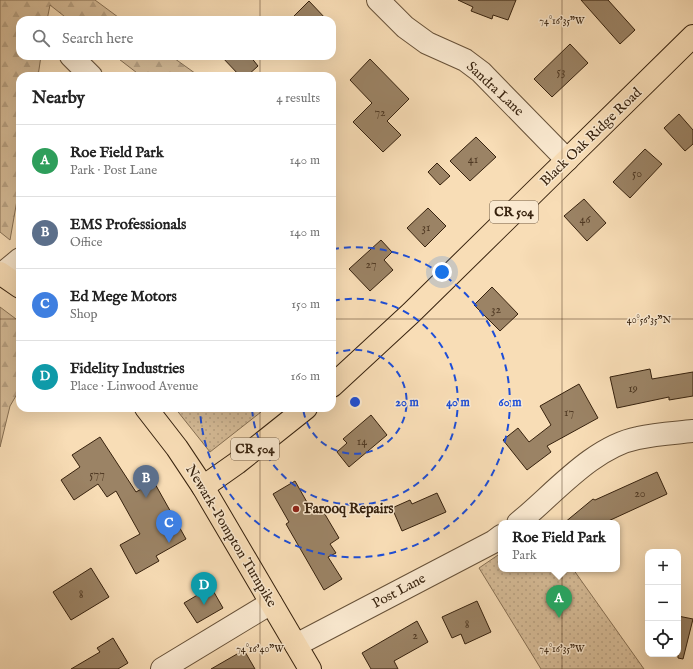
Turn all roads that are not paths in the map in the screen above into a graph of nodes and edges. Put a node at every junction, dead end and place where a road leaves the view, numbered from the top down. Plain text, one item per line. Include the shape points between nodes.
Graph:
1 (378, 0) edge
2 (693, 36) edge
3 (75, 60) edge
4 (87, 72) edge
5 (567, 160) junction
6 (16, 262) edge
7 (1, 273) edge
8 (16, 284) edge
9 (336, 382) edge
10 (149, 412) edge
11 (301, 412) edge
12 (693, 431) edge
13 (203, 487) junction
14 (522, 520) edge
15 (498, 538) edge
16 (271, 603) junction
17 (296, 645) junction
18 (162, 669) edge
19 (310, 669) edge

1 - 5 street, Sandra Lane via 405,27 427,43 465,60 481,72
2 - 5 main road, Black Oak Ridge Road / CR 504
3 - 4 street
5 - 9 main road, Black Oak Ridge Road / CR 504 via 411,313
6 - 7 street
7 - 8 main road
10 - 13 main road, Newark-Pompton Turnpike
11 - 13 main road, CR 504 via 237,464
12 - 14 street via 637,438 609,449 592,460
13 - 16 main road, Newark-Pompton Turnpike
15 - 17 street, Post Lane
16 - 17 main road, Newark-Pompton Turnpike
16 - 18 street
17 - 19 main road, Newark-Pompton Turnpike

